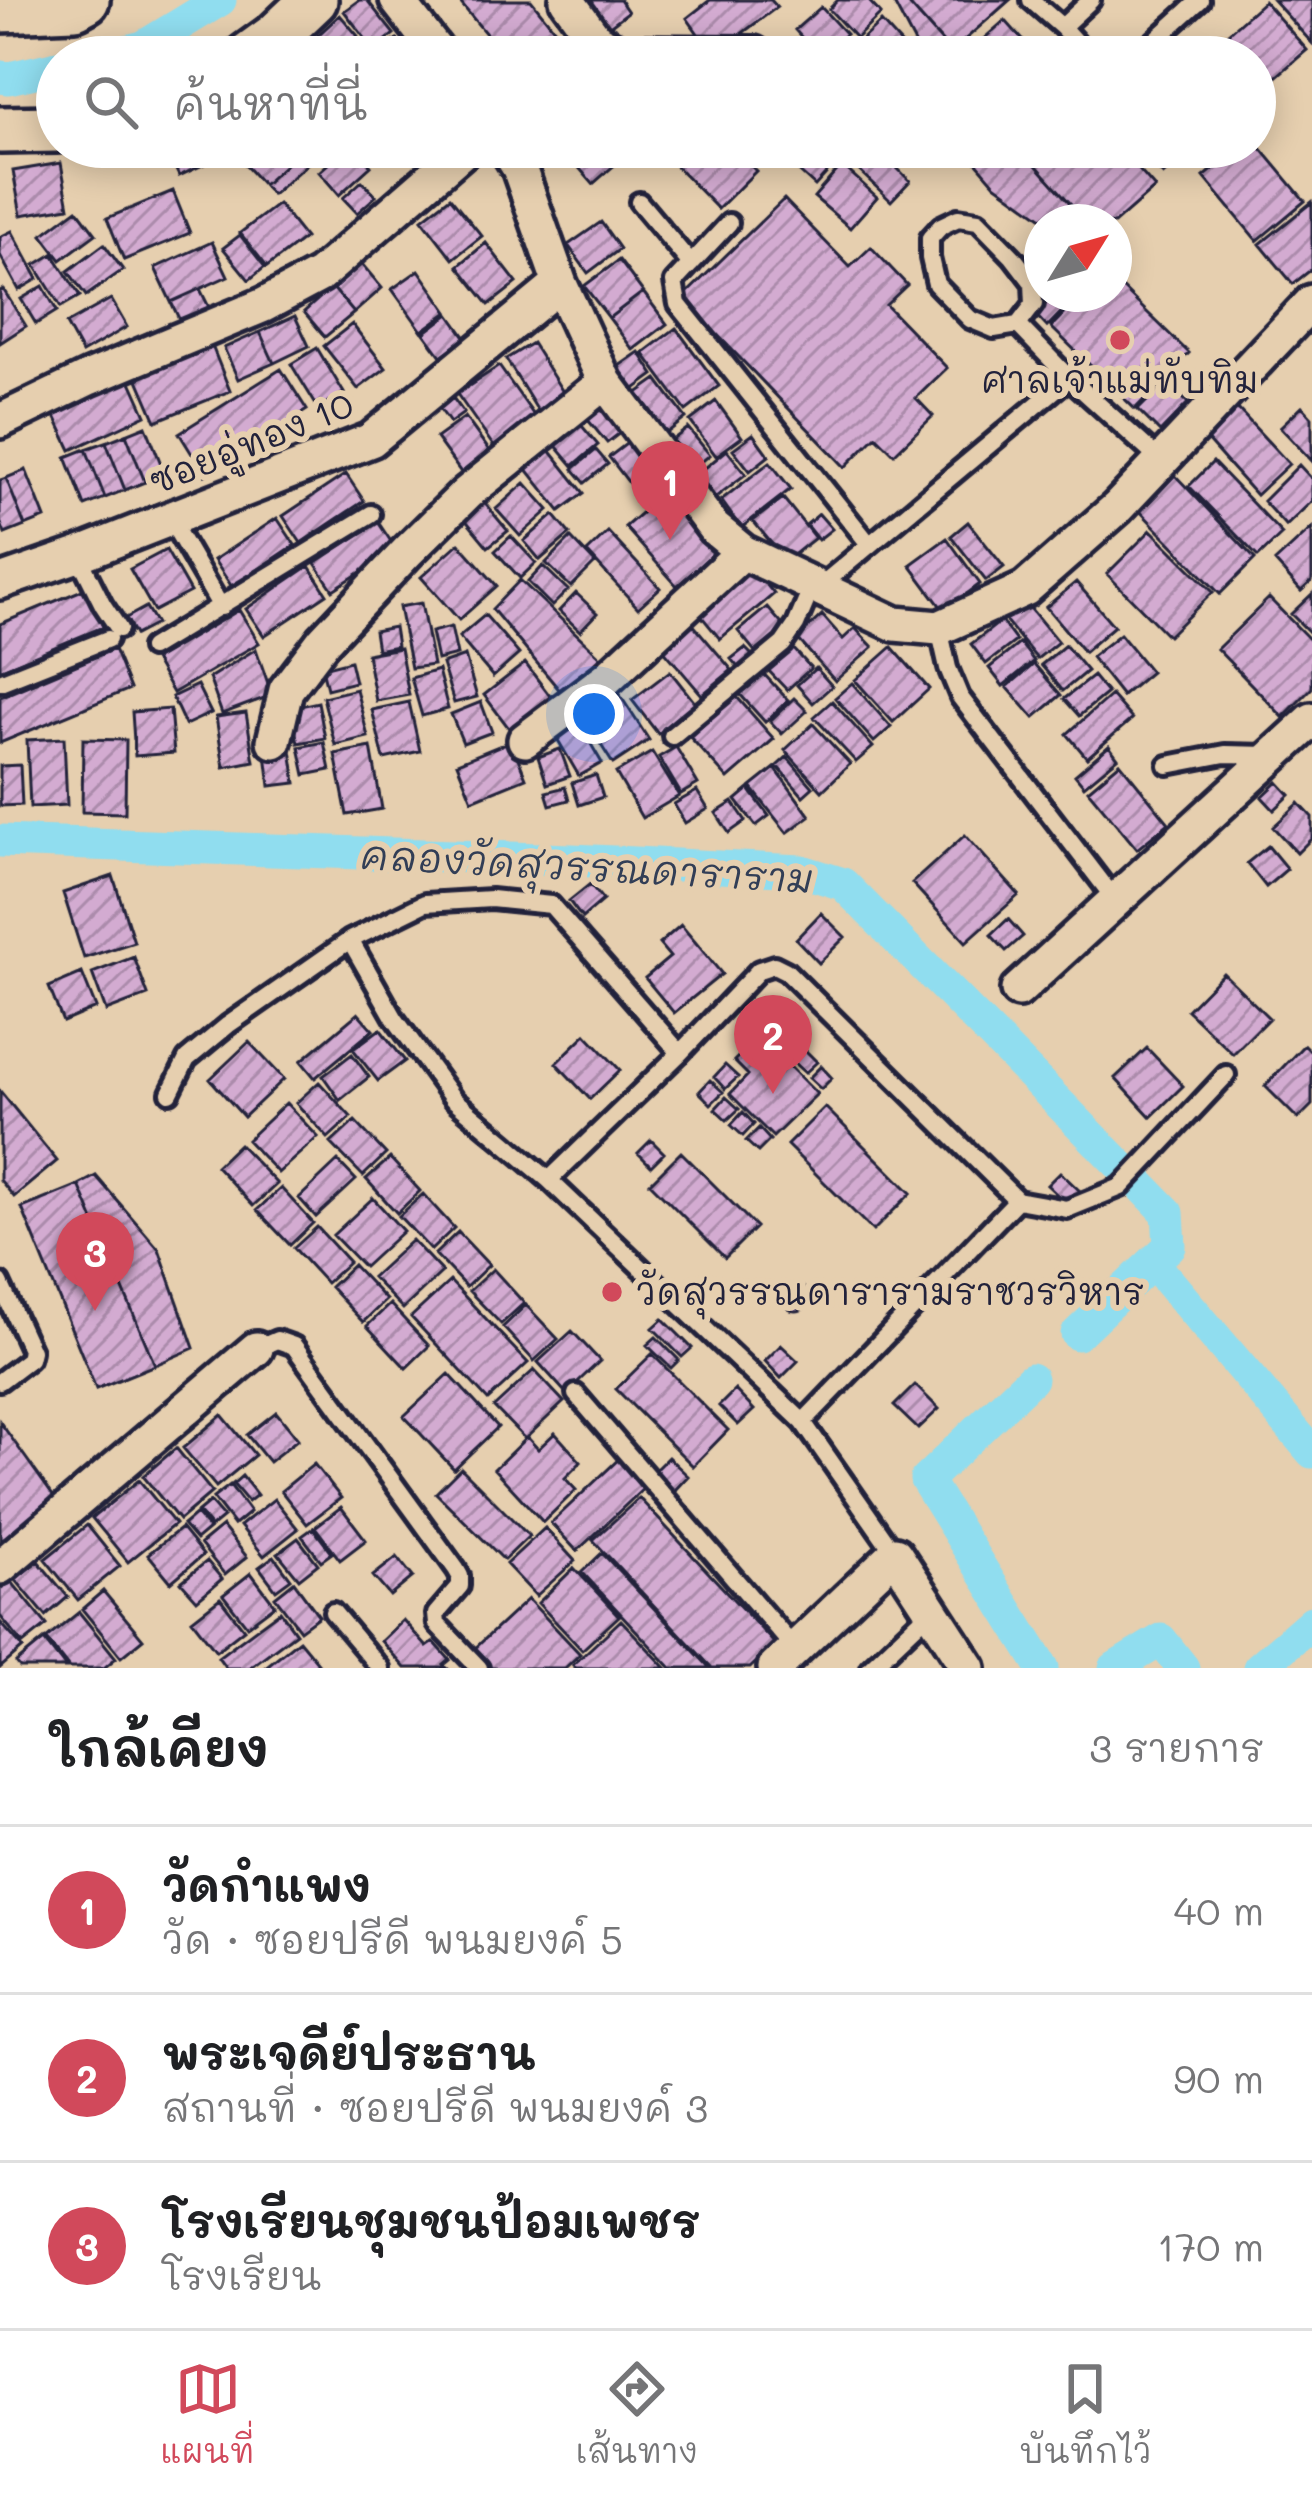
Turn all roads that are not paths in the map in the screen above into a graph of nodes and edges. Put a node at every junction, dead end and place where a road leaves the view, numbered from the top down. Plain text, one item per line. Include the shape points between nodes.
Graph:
1 (86, 0) edge
2 (314, 0) edge
3 (397, 0) edge
4 (567, 0) edge
5 (1030, 0) edge
6 (1091, 0) edge
7 (1200, 0) edge
8 (0, 9) edge
9 (1062, 27) junction
10 (276, 36) edge
11 (425, 36) edge
12 (593, 36) edge
13 (1070, 36) edge
14 (1160, 36) edge
15 (36, 129) edge
16 (0, 130) edge
17 (443, 168) edge
18 (519, 168) edge
19 (639, 202) dead end
20 (730, 223) dead end
21 (691, 264) junction
22 (560, 284) junction
23 (1312, 302) edge
24 (1018, 325) junction
25 (1069, 378) junction
26 (605, 382) junction
27 (0, 421) edge
28 (1161, 461) junction
29 (370, 514) dead end
30 (170, 519) junction
31 (869, 544) junction
32 (742, 552) junction
33 (78, 555) junction
34 (0, 582) edge
35 (815, 586) junction
36 (221, 608) junction
37 (939, 628) junction
38 (151, 648) dead end
39 (0, 682) edge
40 (1312, 720) edge
41 (672, 736) dead end
42 (525, 740) dead end
43 (274, 741) dead end
44 (1275, 756) junction
45 (1168, 765) dead end
46 (1116, 901) junction
47 (350, 940) junction
48 (1018, 989) dead end
49 (680, 1053) junction
50 (1226, 1075) dead end
51 (170, 1094) dead end
52 (549, 1180) junction
53 (1017, 1200) junction
54 (0, 1283) edge
55 (256, 1348) joint
56 (0, 1382) edge
57 (576, 1394) dead end
58 (803, 1422) junction
59 (896, 1554) junction
60 (0, 1567) edge
61 (932, 1609) junction
62 (333, 1612) dead end
63 (785, 1659) edge
64 (380, 1668) edge
65 (478, 1668) edge
66 (870, 1668) edge
67 (969, 1668) edge

1 - 8 street
2 - 10 street
3 - 11 street
4 - 12 street
5 - 9 lane
6 - 9 lane
7 - 14 lane
9 - 13 lane
15 - 16 street
17 - 27 street via 320,275
18 - 22 street
19 - 21 lane
20 - 21 lane
21 - 31 lane via 674,283 678,304
22 - 26 street
22 - 30 street, ซอยอู่ทอง 10 via 371,440
23 - 28 street
24 - 24 lane via 1034,304 1033,283 1013,257 978,221 941,226 931,238 936,284 970,320
24 - 25 lane
25 - 28 lane
25 - 31 lane
26 - 32 street via 713,528
26 - 43 street via 467,493 338,625 286,690
28 - 37 street via 1025,589
29 - 36 lane
30 - 33 street, ซอยอู่ทอง 10
30 - 36 lane
31 - 35 lane
32 - 35 street
32 - 42 street via 606,679
33 - 34 street, ซอยอู่ทอง 10
33 - 39 lane via 114,634
35 - 37 street via 896,624
35 - 41 lane via 783,644
36 - 38 lane
37 - 46 lane via 960,697
40 - 44 street
44 - 45 lane via 1226,754
44 - 46 street
46 - 48 street
47 - 49 lane via 424,903 551,905
47 - 51 lane via 188,1059
47 - 52 lane via 454,1100
49 - 52 lane
49 - 53 lane via 759,970 774,965
50 - 53 lane via 1121,1187 1067,1209
52 - 58 lane
53 - 58 lane
54 - 56 lane via 31,1352
55 - 60 street
55 - 65 lane via 277,1340 294,1346 456,1569 460,1586 435,1619
57 - 63 lane
58 - 59 lane
59 - 61 street
59 - 63 street
61 - 66 lane
61 - 67 street
62 - 64 lane

